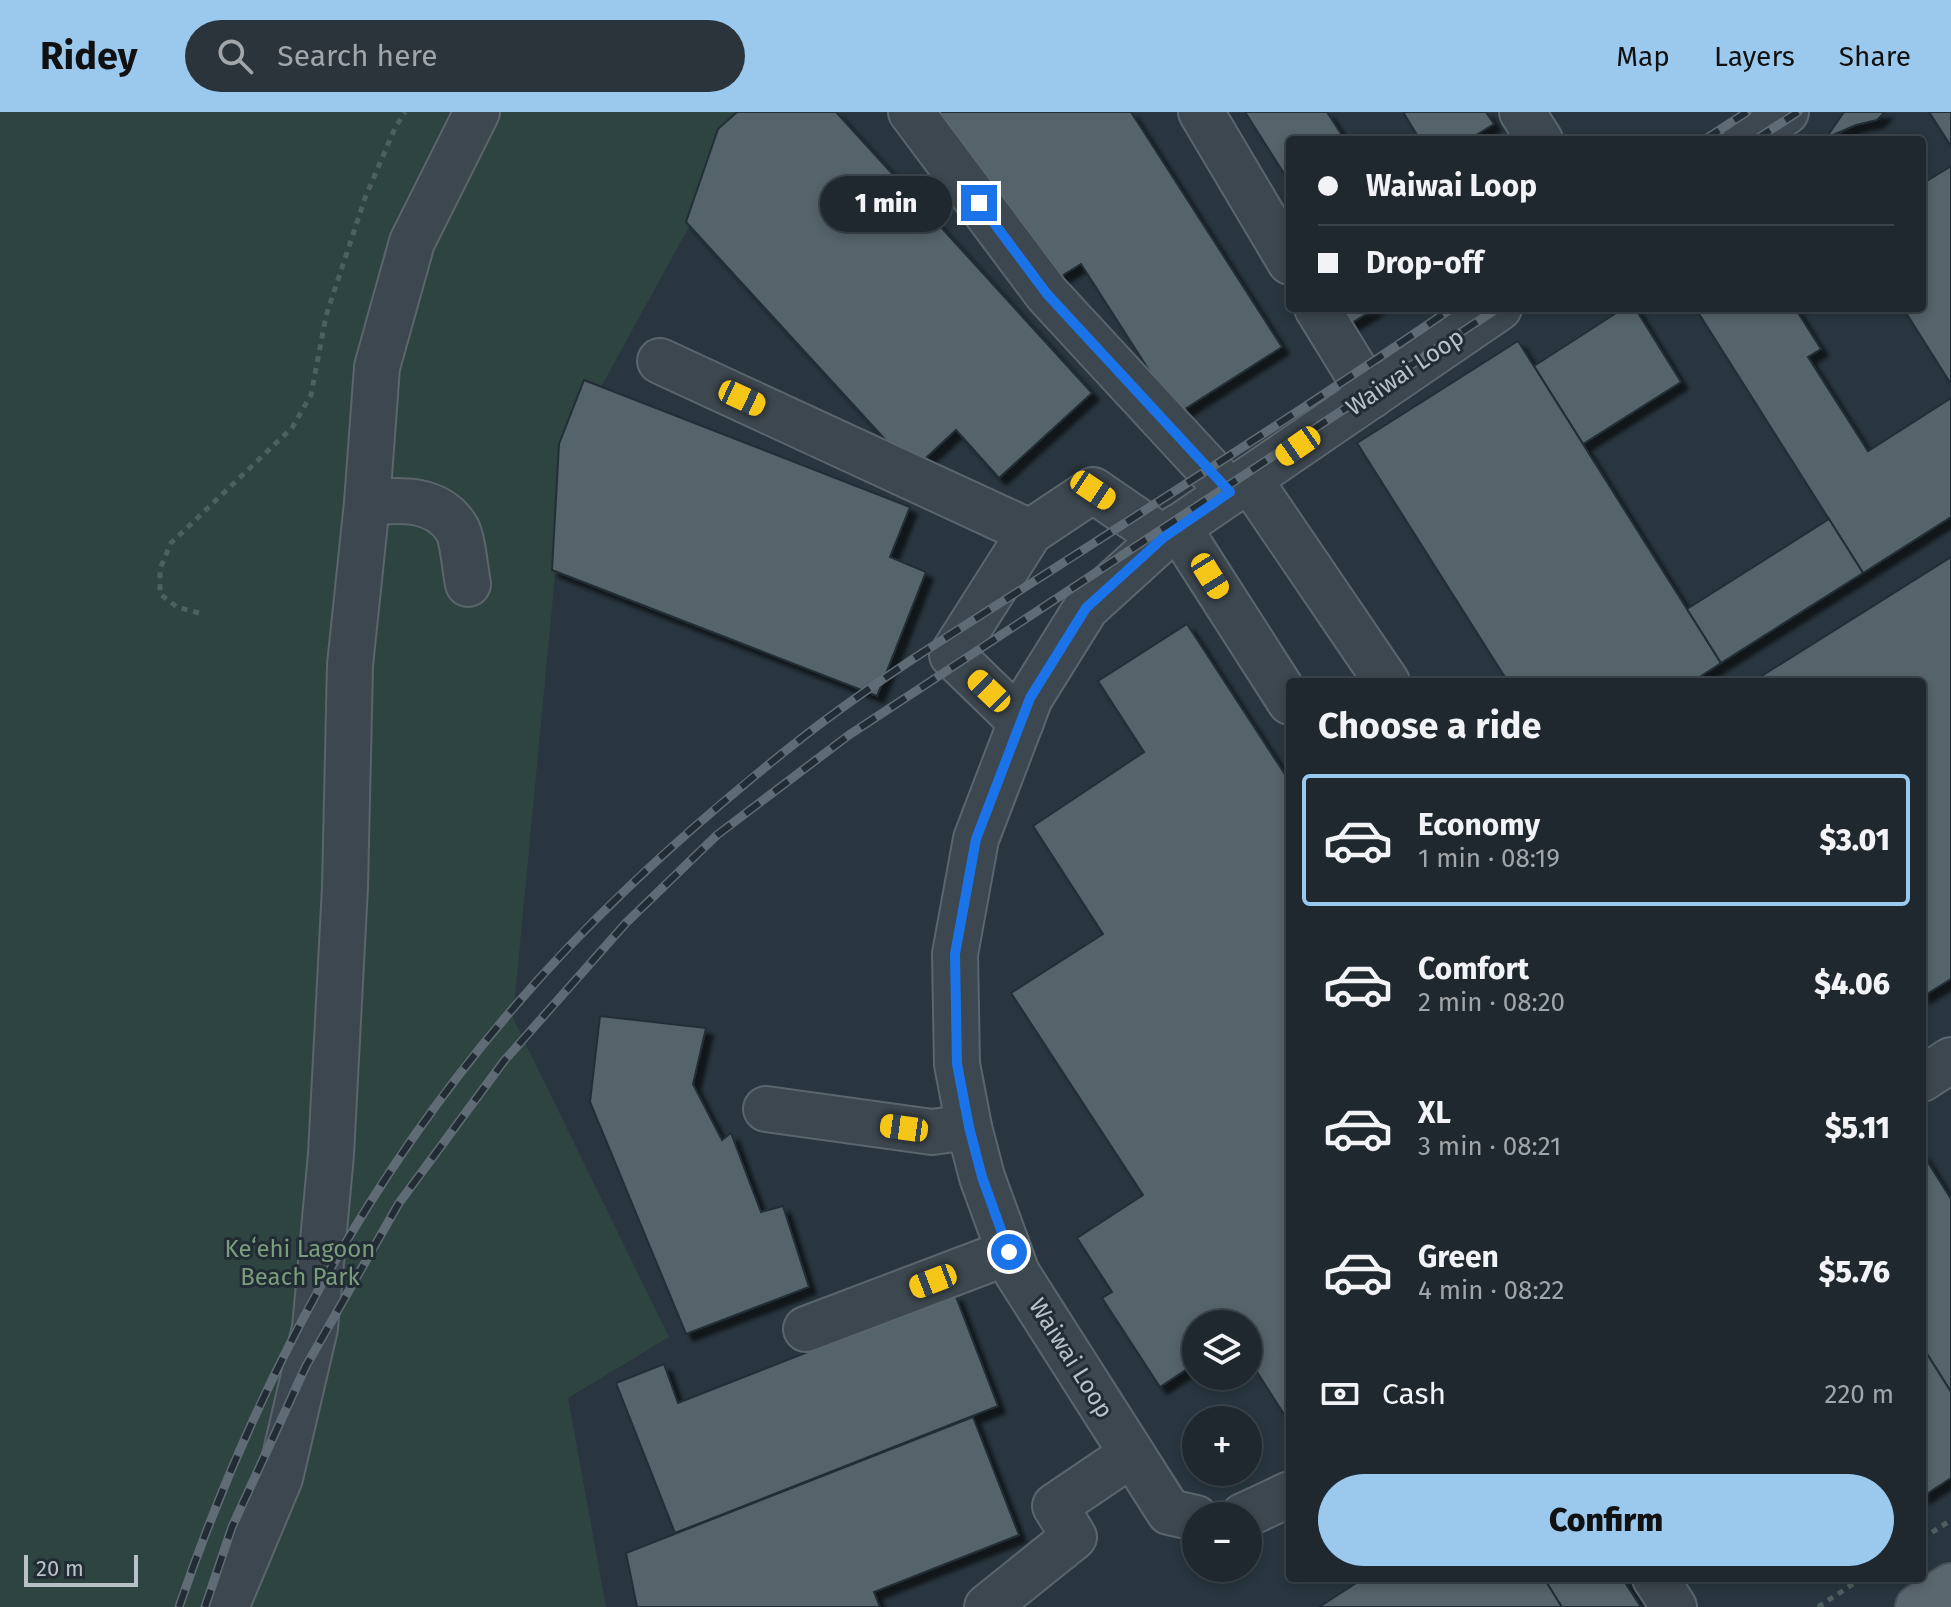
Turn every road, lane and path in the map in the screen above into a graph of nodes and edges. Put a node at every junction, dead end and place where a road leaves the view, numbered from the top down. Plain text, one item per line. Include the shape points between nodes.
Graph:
1 (405, 112) edge
2 (477, 112) edge
3 (911, 112) edge
4 (1201, 112) edge
5 (1522, 112) edge
6 (1786, 112) edge
7 (1537, 136) edge
8 (1751, 136) edge
9 (1286, 255) edge
10 (1319, 312) edge
11 (1493, 312) edge
12 (660, 361) dead end
13 (1371, 396) junction
14 (1239, 486) junction
15 (367, 503) junction
16 (1030, 532) junction
17 (1170, 532) junction
18 (468, 584) dead end
19 (199, 613) dead end
20 (1384, 678) edge
21 (1286, 696) edge
22 (1021, 722) junction
23 (1951, 1060) edge
24 (1926, 1076) edge
25 (766, 1109) dead end
26 (969, 1127) junction
27 (1009, 1252) junction
28 (806, 1329) dead end
29 (1132, 1454) junction
30 (1286, 1496) edge
31 (1262, 1507) edge
32 (1182, 1515) edge
33 (1951, 1520) edge
34 (1926, 1536) edge
35 (1658, 1582) edge
36 (1856, 1582) edge
37 (1951, 1586) edge
38 (226, 1607) edge
39 (987, 1607) edge
40 (1674, 1607) edge
41 (1818, 1607) edge
42 (1918, 1607) edge

1 - 19 path via 365,198 330,301 311,395 292,428 171,543 160,569 160,594 177,607
2 - 15 street via 412,242 377,367
3 - 14 street via 1047,294
4 - 9 street
5 - 7 street
6 - 8 street
10 - 13 street
11 - 13 street, Waiwai Loop
12 - 16 street
13 - 14 street, Waiwai Loop
14 - 17 street, Waiwai Loop
14 - 20 street
15 - 18 street via 399,498 438,508 457,530
15 - 38 street via 350,665 345,887 315,1328 280,1478
16 - 17 street via 1093,490
16 - 22 street via 952,655
17 - 21 street
17 - 22 street, Waiwai Loop via 1086,608 1030,698
22 - 26 street, Waiwai Loop via 976,839 955,954 957,1064
23 - 24 street
25 - 26 street via 932,1132
26 - 27 street, Waiwai Loop
27 - 28 street
27 - 29 street, Waiwai Loop via 1017,1273
29 - 32 street, Waiwai Loop via 1169,1512
29 - 39 street via 1055,1506 1074,1537
30 - 31 street
33 - 34 path
35 - 40 street
36 - 41 path
37 - 42 main road

